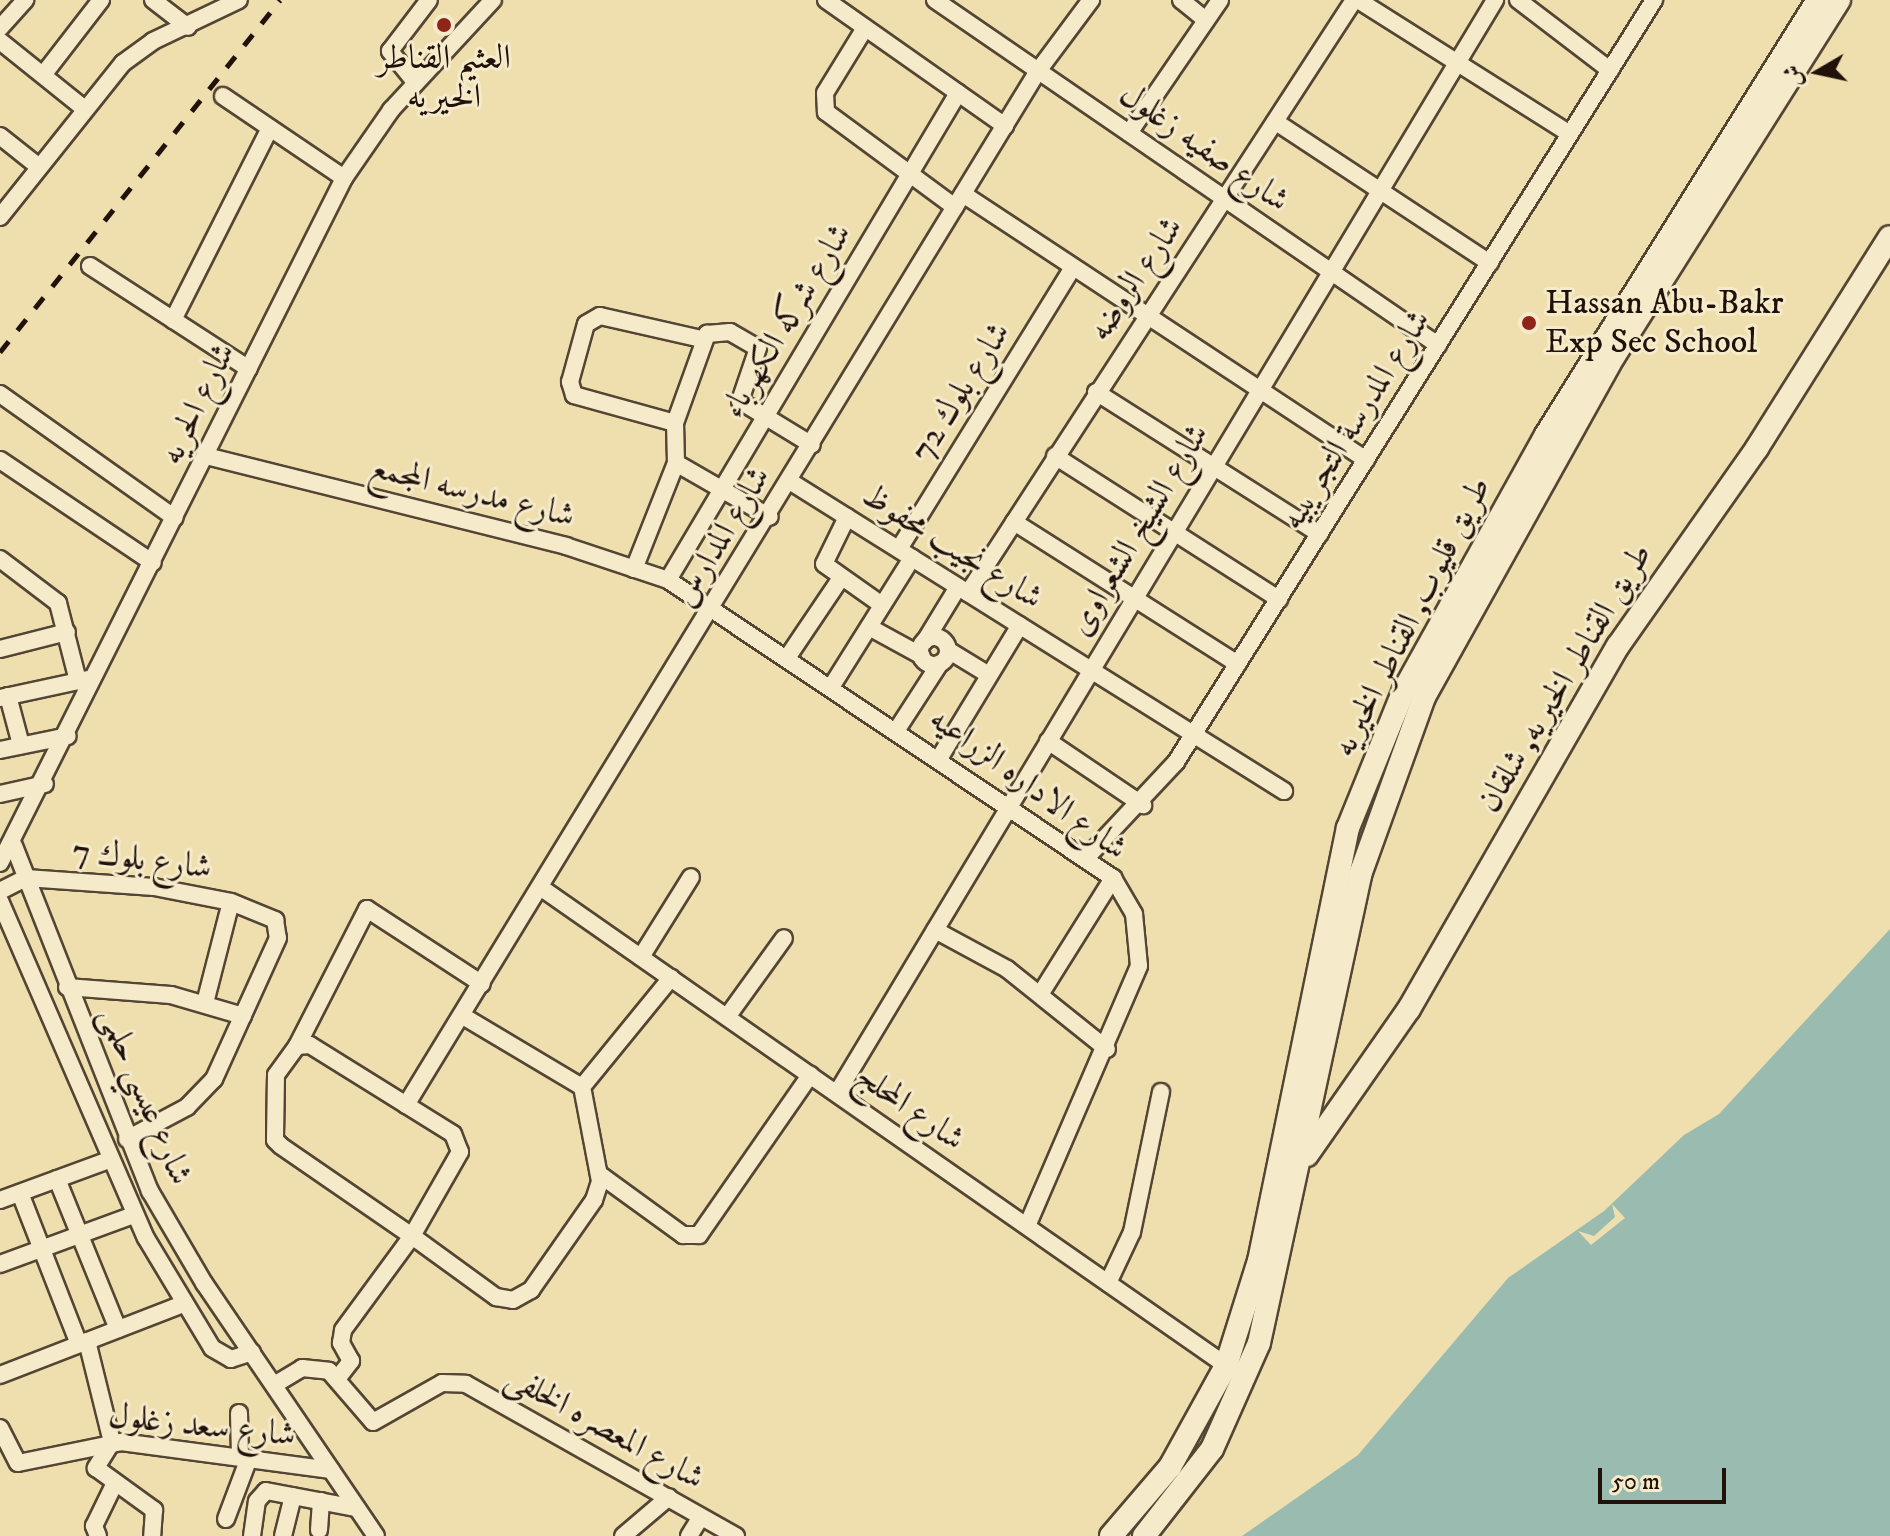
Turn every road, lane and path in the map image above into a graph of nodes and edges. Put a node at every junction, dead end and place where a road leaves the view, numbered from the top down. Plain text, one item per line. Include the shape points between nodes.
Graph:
1 (25, 0) edge
2 (101, 0) edge
3 (153, 0) edge
4 (239, 0) edge
5 (429, 0) edge
6 (493, 0) edge
7 (827, 0) edge
8 (935, 0) edge
9 (1091, 0) edge
10 (1181, 0) edge
11 (1220, 0) edge
12 (1356, 0) edge
13 (1495, 0) edge
14 (1518, 0) edge
15 (1654, 0) edge
16 (1818, 0) edge
17 (1839, 0) edge
18 (1206, 20) junction
19 (188, 27) junction
20 (0, 28) edge
21 (865, 28) junction
22 (0, 41) edge
23 (1456, 62) junction
24 (1610, 70) junction
25 (1038, 71) junction
26 (43, 75) junction
27 (415, 82) junction
28 (958, 93) junction
29 (223, 96) dead end
30 (85, 109) junction
31 (1276, 122) junction
32 (1005, 126) junction
33 (270, 128) junction
34 (1129, 133) junction
35 (1568, 133) junction
36 (0, 136) edge
37 (39, 167) junction
38 (910, 174) junction
39 (344, 178) junction
40 (1379, 190) junction
41 (1226, 200) junction
42 (959, 201) junction
43 (0, 217) edge
44 (1890, 237) edge
45 (1490, 263) junction
46 (90, 266) dead end
47 (1073, 267) junction
48 (1330, 271) junction
49 (1146, 314) junction
50 (173, 320) junction
51 (701, 339) junction
52 (1438, 345) junction
53 (249, 369) junction
54 (1258, 390) junction
55 (1096, 392) junction
56 (0, 394) edge
57 (765, 418) junction
58 (675, 423) junction
59 (1555, 440) junction
60 (812, 445) junction
61 (206, 456) junction
62 (1055, 456) junction
63 (0, 460) edge
64 (1366, 460) junction
65 (676, 463) junction
66 (1213, 466) junction
67 (791, 482) junction
68 (722, 490) junction
69 (770, 517) junction
70 (847, 517) junction
71 (175, 518) junction
72 (1014, 522) junction
73 (1173, 531) junction
74 (1320, 534) junction
75 (906, 554) junction
76 (0, 559) edge
77 (153, 563) junction
78 (634, 569) junction
79 (841, 578) junction
80 (668, 580) junction
81 (963, 590) junction
82 (1134, 597) junction
83 (1279, 599) junction
84 (882, 605) junction
85 (716, 606) junction
86 (1020, 625) junction
87 (869, 627) junction
88 (67, 632) junction
89 (0, 649) edge
90 (923, 649) junction
91 (789, 655) junction
92 (944, 657) junction
93 (1238, 664) junction
94 (1091, 669) junction
95 (989, 675) junction
96 (97, 677) junction
97 (78, 681) junction
98 (833, 684) junction
99 (4, 697) edge
100 (898, 728) junction
101 (1194, 734) junction
102 (68, 736) junction
103 (1048, 741) junction
104 (21, 745) junction
105 (0, 750) edge
106 (940, 757) junction
107 (45, 784) junction
108 (1284, 791) dead end
109 (0, 794) edge
110 (1010, 804) junction
111 (1143, 805) junction
112 (14, 846) junction
113 (1088, 856) junction
114 (0, 863) edge
115 (691, 877) dead end
116 (26, 878) junction
117 (1113, 878) junction
118 (540, 887) junction
119 (0, 891) edge
120 (0, 901) edge
121 (231, 902) junction
122 (935, 930) junction
123 (784, 938) dead end
124 (641, 957) junction
125 (1330, 961) junction
126 (671, 978) junction
127 (482, 984) junction
128 (67, 987) junction
129 (1041, 993) junction
130 (205, 1003) junction
131 (243, 1016) junction
132 (463, 1016) junction
133 (727, 1017) junction
134 (297, 1046) junction
135 (1107, 1049) junction
136 (810, 1075) junction
137 (582, 1087) junction
138 (1161, 1092) dead end
139 (837, 1093) junction
140 (406, 1105) junction
141 (127, 1139) junction
142 (1304, 1159) junction
143 (109, 1160) junction
144 (599, 1174) junction
145 (57, 1179) junction
146 (20, 1193) junction
147 (0, 1200) edge
148 (134, 1215) junction
149 (1027, 1226) junction
150 (79, 1235) junction
151 (412, 1236) junction
152 (42, 1249) junction
153 (0, 1264) edge
154 (1108, 1283) junction
155 (183, 1304) junction
156 (118, 1329) junction
157 (83, 1342) junction
158 (252, 1352) junction
159 (1236, 1372) junction
160 (0, 1375) edge
161 (337, 1379) junction
162 (274, 1385) junction
163 (239, 1413) dead end
164 (0, 1428) edge
165 (112, 1442) junction
166 (245, 1458) junction
167 (331, 1470) junction
168 (115, 1483) junction
169 (293, 1496) junction
170 (669, 1497) junction
171 (321, 1501) junction
172 (356, 1508) junction
173 (701, 1517) junction
174 (226, 1519) dead end
175 (319, 1530) dead end
176 (98, 1536) edge
177 (152, 1536) edge
178 (252, 1536) edge
179 (283, 1536) edge
180 (376, 1536) edge
181 (623, 1536) edge
182 (689, 1536) edge
183 (736, 1536) edge
184 (1111, 1536) edge
185 (1144, 1536) edge

1 - 20 street
2 - 26 street
3 - 19 street
4 - 19 street
5 - 27 street via 391,43 392,59
6 - 27 street, شارع الحريه
7 - 21 street
8 - 25 street, شارع صفيه زغلول
9 - 25 street, شارع المدارس
10 - 18 street
11 - 18 street
12 - 23 street
12 - 31 street, شارع الروضه
13 - 23 street, شارع الشيخ الشعراوى
14 - 24 street
15 - 24 street, شارع المدرسة التجريبيه
16 - 59 main road, طريق قليوب, القناطر الخيريه
17 - 59 main road, طريق قليوب, القناطر الخيريه
18 - 34 street
19 - 30 street via 137,51
21 - 28 street
21 - 38 street via 823,104
22 - 26 street
23 - 35 street
23 - 40 street, شارع الشيخ الشعراوى
24 - 35 street, شارع المدرسة التجريبيه
25 - 32 street, شارع المدارس
25 - 34 street, شارع صفيه زغلول
26 - 30 street
27 - 39 street, شارع الحريه
28 - 32 street
28 - 38 street, شارع شركه الكهرباء
29 - 33 street
30 - 37 street
31 - 40 street
31 - 41 street, شارع الروضه
32 - 42 street, شارع المدارس
33 - 39 street
33 - 50 street
34 - 41 street, شارع صفيه زغلول
35 - 45 street, شارع المدرسة التجريبيه
36 - 37 street
37 - 43 street
38 - 42 street
38 - 57 street, شارع شركه الكهرباء
39 - 53 street, شارع الحريه
40 - 45 street
40 - 48 street, شارع الشيخ الشعراوى
41 - 48 street, شارع صفيه زغلول
41 - 49 street, شارع الروضه
42 - 47 street
42 - 60 street, شارع المدارس
44 - 142 main road, طريق القناطر الخيريه, شلقان via 1757,448 1618,646 1409,1009
45 - 52 street, شارع المدرسة التجريبيه
46 - 50 street
47 - 49 street
47 - 75 street, شارع بلوك 72
48 - 52 street, شارع صفيه زغلول
48 - 54 street, شارع الشيخ الشعراوى
49 - 54 street
49 - 55 street, شارع الروضه
50 - 53 street
51 - 57 street via 722,330 758,348 739,398
51 - 58 street
51 - 58 street via 600,316 586,324 570,382 574,395
52 - 64 street, شارع المدرسة التجريبيه
53 - 61 street, شارع الحريه
54 - 64 street
54 - 66 street, شارع الشيخ الشعراوى
55 - 62 street, شارع الروضه
55 - 66 street
56 - 71 street
57 - 60 street
57 - 68 street, شارع شركه الكهرباء
58 - 65 street
59 - 125 main road, طريق قليوب, القناطر الخيريه via 1363,785
60 - 67 street, شارع المدارس
61 - 71 street, شارع الحريه
61 - 78 street, شارع مدرسه المجمع
62 - 72 street, شارع الروضه
62 - 73 street
63 - 77 street
64 - 74 street, شارع المدرسة التجريبيه
65 - 68 street
65 - 78 street
66 - 73 street, شارع الشيخ الشعراوى
66 - 74 street
67 - 69 street, شارع المدارس
67 - 70 street, شارع نجيب محفوظ
68 - 69 street
68 - 80 street, شارع شركه الكهرباء
69 - 85 street, شارع المدارس
70 - 75 street, شارع نجيب محفوظ
70 - 79 street via 823,553 826,569
71 - 77 street, شارع الحريه
72 - 81 street, شارع الروضه
72 - 82 street
73 - 82 street, شارع الشيخ الشعراوى
73 - 83 street
74 - 83 street, شارع المدرسة التجريبيه
75 - 81 street, شارع نجيب محفوظ
75 - 84 street, شارع بلوك 72
76 - 88 street via 58,603
77 - 96 street, شارع الحريه
78 - 80 street, شارع مدرسه المجمع
79 - 84 street
79 - 91 street
80 - 85 street, شارع مدرسه المجمع
81 - 86 street, شارع نجيب محفوظ
81 - 90 street, شارع الروضه
82 - 93 street
82 - 94 street, شارع الشيخ الشعراوى
83 - 93 street, شارع المدرسة التجريبيه
84 - 87 street, شارع بلوك 72
85 - 91 street, شارع الاداره الزراعيه
85 - 118 street, شارع المدارس
86 - 94 street, شارع نجيب محفوظ
86 - 95 street
87 - 90 street
87 - 98 street, شارع بلوك 72
88 - 89 street
88 - 97 street
90 - 92 street
90 - 92 street via 939,638
91 - 98 street, شارع الاداره الزراعيه
92 - 95 street
92 - 100 street
93 - 101 street, شارع المدرسة التجريبيه
94 - 101 street, شارع نجيب محفوظ
94 - 103 street, شارع الشيخ الشعراوى
95 - 106 street
96 - 97 street
96 - 102 street, شارع الحريه
97 - 99 street
98 - 100 street, شارع الاداره الزراعيه
99 - 104 street
100 - 106 street, شارع الاداره الزراعيه
101 - 108 street, شارع نجيب محفوظ
101 - 111 street, شارع المدرسة التجريبيه
102 - 104 street
102 - 107 street, شارع الحريه
103 - 110 street, شارع الشيخ الشعراوى
103 - 111 street
104 - 105 street
106 - 110 street, شارع الاداره الزراعيه
107 - 109 street
107 - 112 street, شارع الحريه
110 - 113 street, شارع الاداره الزراعيه
110 - 122 street, شارع الشيخ الشعراوى
111 - 113 street, شارع المدرسة التجريبيه
112 - 114 street, شارع الحريه
112 - 116 street, شارع عيسي حلمى
113 - 117 street, شارع الاداره الزراعيه
115 - 124 street
116 - 119 street, شارع بلوك 7
116 - 121 street, شارع بلوك 7 via 154,887
116 - 128 street, شارع عيسي حلمى
117 - 129 street
117 - 135 street, شارع الاداره الزراعيه via 1134,914 1139,966
118 - 124 street, شارع المحلج
118 - 127 street, شارع المدارس
120 - 143 street, شارع عيسي حلمى
121 - 130 street
121 - 131 street, شارع بلوك 7 via 275,920 278,938
122 - 129 street
122 - 139 street, شارع الشيخ الشعراوى
123 - 133 street
124 - 126 street, شارع المحلج
125 - 142 main road, طريق قليوب, القناطر الخيريه
125 - 159 main road, طريق قليوب, القناطر الخيريه
126 - 133 street, شارع المحلج
126 - 137 street
127 - 132 street, شارع المدارس
127 - 134 street via 367,909
128 - 130 street via 137,990
128 - 141 street, شارع عيسي حلمى
129 - 135 street
130 - 131 street
131 - 141 street via 206,1090
132 - 137 street
132 - 140 street, شارع المدارس
133 - 136 street, شارع المحلج
134 - 140 street via 310,1045
134 - 151 street via 276,1075 275,1140
135 - 149 street, شارع الاداره الزراعيه
136 - 139 street, شارع المحلج
136 - 144 street via 699,1235 683,1235
137 - 144 street
138 - 154 street via 1132,1232
139 - 149 street, شارع المحلج
140 - 151 street via 453,1134 460,1152
141 - 158 street, شارع عيسي حلمى via 185,1253
142 - 159 main road, طريق قليوب, القناطر الخيريه via 1270,1307
143 - 145 street
143 - 148 street, شارع عيسي حلمى
144 - 151 street via 594,1200 531,1290 513,1300 496,1297
145 - 146 street
145 - 150 street
146 - 147 street
146 - 152 street
148 - 150 street
148 - 155 street, شارع عيسي حلمى
149 - 154 street, شارع المحلج
150 - 152 street
150 - 156 street
151 - 161 street via 343,1330 341,1343 351,1361
152 - 153 street
152 - 157 street
154 - 159 street, شارع المحلج
155 - 156 street
155 - 158 street, شارع عيسي حلمى via 221,1355 241,1359
156 - 157 street
157 - 160 street
157 - 165 street
158 - 162 street, شارع عيسي حلمى
159 - 184 main road, طريق قليوب, القناطر الخيريه via 1170,1467
159 - 185 main road, طريق قليوب, القناطر الخيريه via 1212,1449
161 - 162 street via 302,1368
161 - 170 street, شارع المعصره الخلفى via 373,1422 442,1383 466,1384
162 - 167 street, شارع عيسي حلمى
163 - 166 street
164 - 165 street, شارع سعد زغلول via 18,1463
165 - 166 street, شارع سعد زغلول
165 - 168 street via 96,1465
166 - 167 street, شارع سعد زغلول
166 - 174 street
167 - 172 street, شارع عيسي حلمى
168 - 176 street via 94,1526
168 - 177 street via 154,1510
169 - 171 street
169 - 178 street via 260,1495
169 - 179 street
170 - 173 street, شارع المعصره الخلفى
170 - 181 street
171 - 172 street
171 - 175 street
172 - 180 street, شارع عيسي حلمى
173 - 182 street
173 - 183 street, شارع المعصره الخلفى

